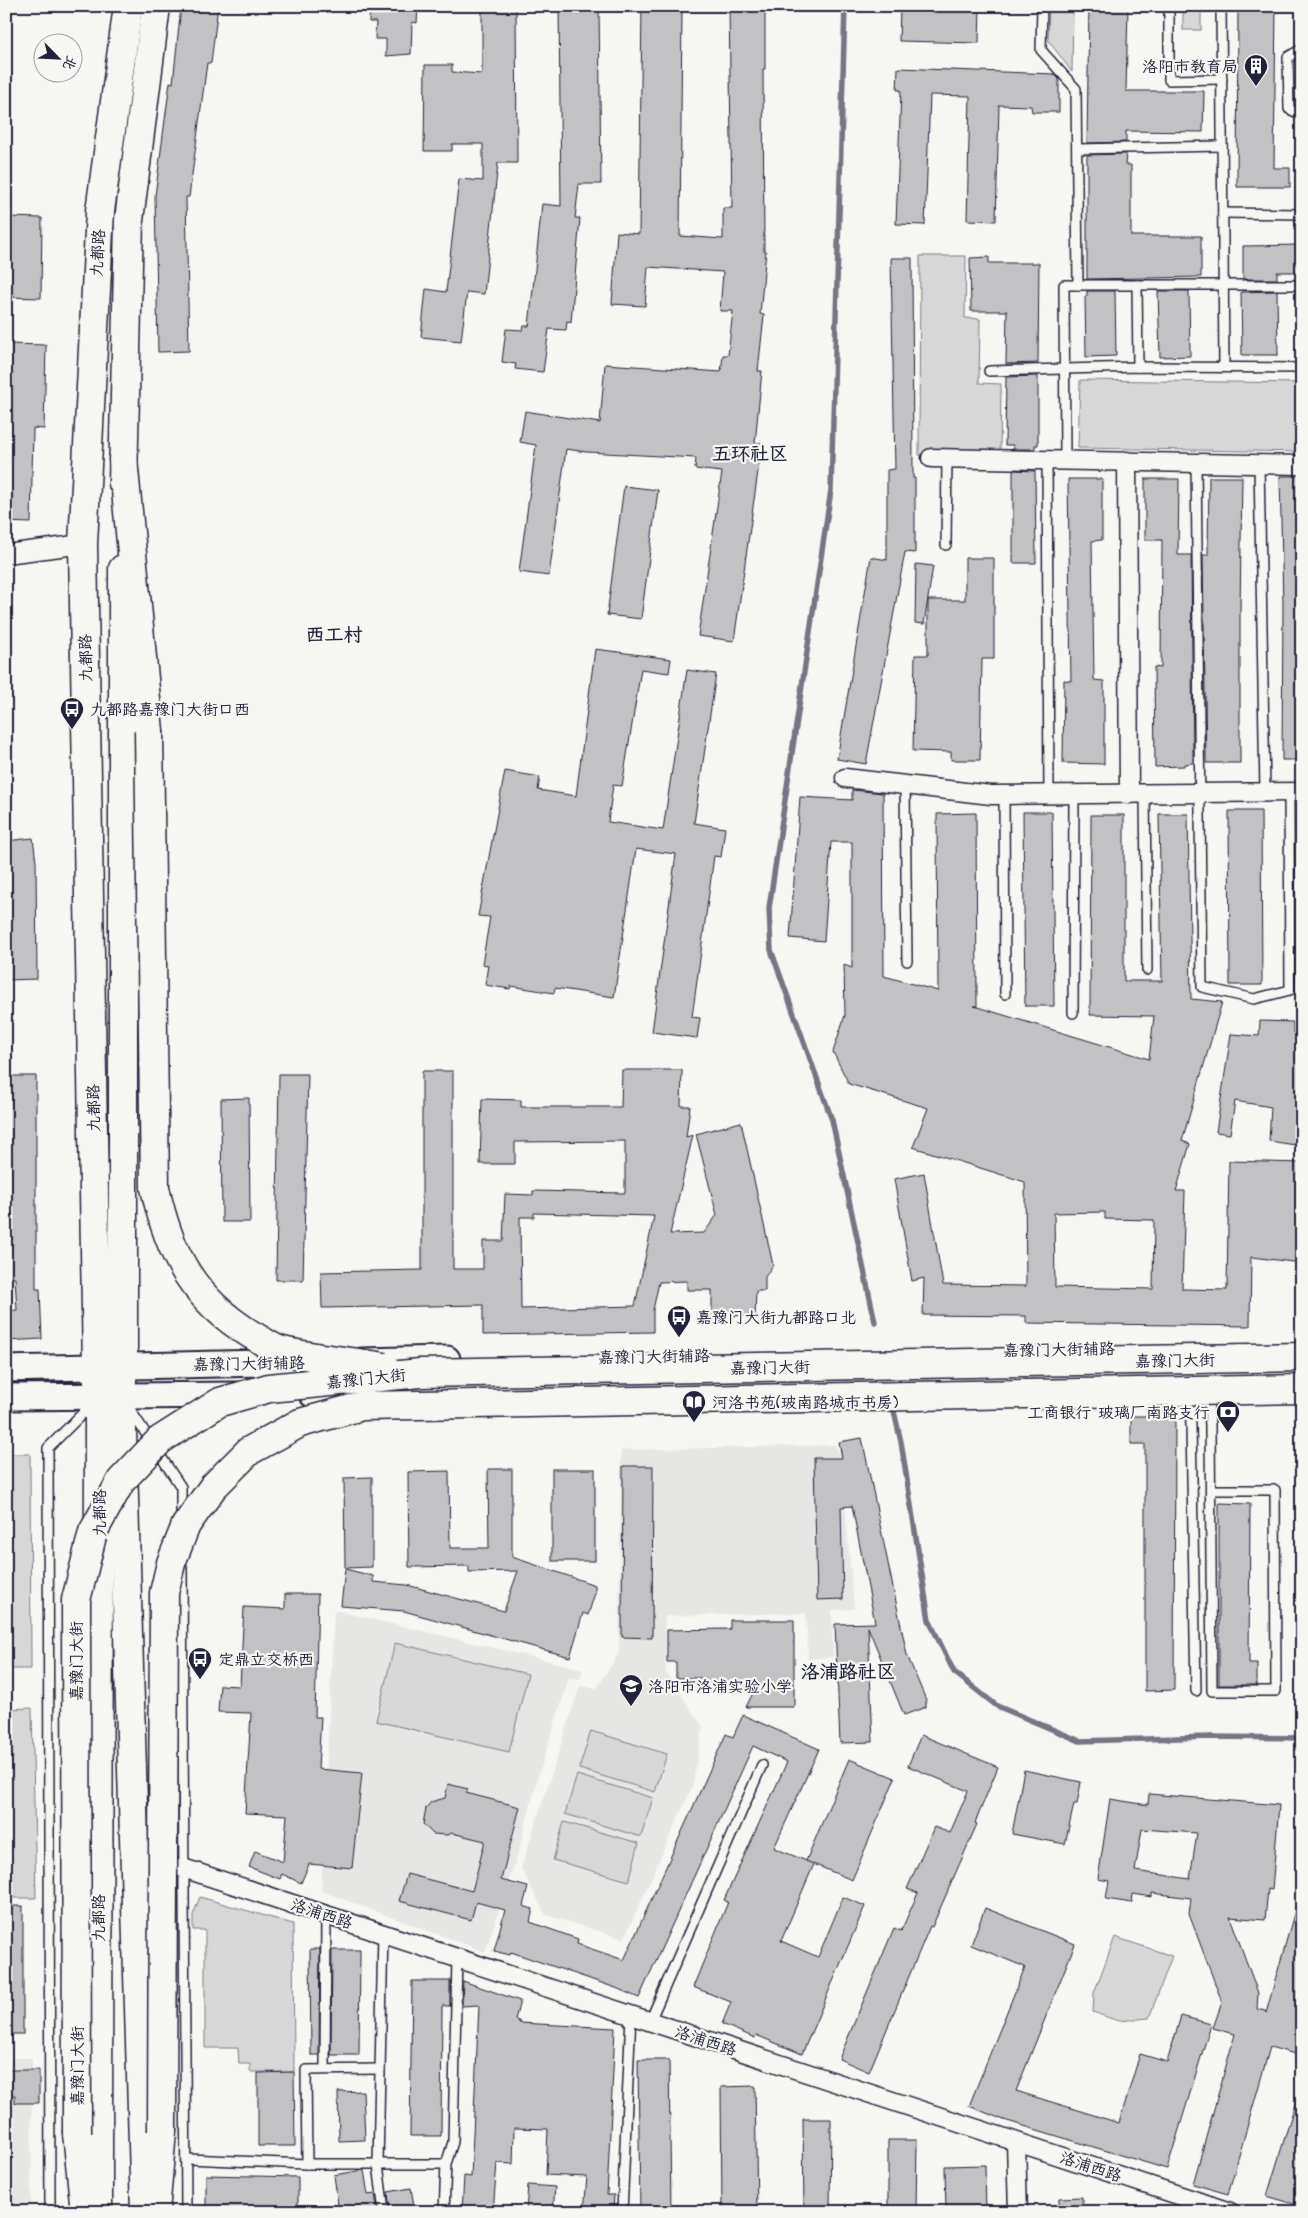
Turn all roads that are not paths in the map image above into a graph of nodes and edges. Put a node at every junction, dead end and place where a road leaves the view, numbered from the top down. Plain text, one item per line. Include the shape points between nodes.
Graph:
1 (128, 6) edge
2 (156, 6) edge
3 (1042, 6) edge
4 (1169, 6) edge
5 (1221, 6) edge
6 (1302, 49) edge
7 (1222, 80) junction
8 (1302, 114) edge
9 (1222, 146) junction
10 (1077, 149) junction
11 (1223, 213) junction
12 (1302, 214) edge
13 (1137, 285) junction
14 (1222, 285) junction
15 (1078, 286) junction
16 (1302, 286) edge
17 (1138, 367) junction
18 (1224, 367) junction
19 (1302, 368) edge
20 (1064, 369) junction
21 (989, 371) dead end
22 (939, 458) joint
23 (123, 459) junction
24 (1047, 460) junction
25 (1064, 460) junction
26 (1127, 461) junction
27 (1196, 463) junction
28 (1259, 464) junction
29 (1302, 464) edge
30 (83, 544) junction
31 (946, 545) dead end
32 (6, 554) edge
33 (844, 778) dead end
34 (905, 786) junction
35 (1265, 792) junction
36 (1295, 792) edge
37 (1200, 793) junction
38 (1074, 794) junction
39 (1137, 794) junction
40 (1004, 795) junction
41 (1049, 795) junction
42 (907, 961) dead end
43 (1147, 970) dead end
44 (1005, 994) dead end
45 (1072, 1013) dead end
46 (1302, 1344) edge
47 (1302, 1357) edge
48 (110, 1366) junction
49 (6, 1368) edge
50 (420, 1373) junction
51 (1302, 1389) edge
52 (1198, 1391) junction
53 (110, 1396) junction
54 (6, 1397) edge
55 (1211, 1490) junction
56 (1196, 1691) dead end
57 (762, 1765) dead end
58 (183, 1868) junction
59 (326, 1914) junction
60 (383, 1933) junction
61 (457, 1958) junction
62 (631, 2015) junction
63 (650, 2021) junction
64 (325, 2069) junction
65 (380, 2069) junction
66 (1016, 2142) junction
67 (187, 2159) junction
68 (307, 2164) junction
69 (378, 2164) junction
70 (446, 2164) junction
71 (50, 2212) edge
72 (85, 2212) edge
73 (98, 2212) edge
74 (145, 2212) edge
75 (155, 2212) edge
76 (186, 2212) edge
77 (384, 2212) edge
78 (444, 2212) edge
79 (622, 2212) edge
80 (1018, 2212) edge
81 (1230, 2212) edge

1 - 30 main road, 九都路 via 100,211
2 - 23 main road, 九都路 via 129,220
3 - 10 lane via 1041,50 1076,89
4 - 7 lane via 1169,80
5 - 7 lane
6 - 8 lane via 1288,57 1289,109
7 - 9 lane
9 - 10 lane
9 - 11 lane
10 - 15 lane
11 - 12 lane
11 - 14 lane
13 - 14 lane
13 - 15 lane
13 - 17 lane
14 - 16 lane
14 - 18 lane
15 - 20 lane via 1064,286
17 - 18 lane
17 - 20 lane
18 - 19 lane
20 - 21 lane
20 - 25 lane
22 - 24 street
22 - 31 lane
23 - 48 main road, 九都路
23 - 50 main road, bridge via 149,730 155,1188 162,1219 183,1268 202,1295 234,1324 277,1349
24 - 25 street
24 - 41 lane
25 - 26 street
26 - 27 street
26 - 39 street
27 - 28 street
27 - 37 lane
28 - 29 street
28 - 35 lane
30 - 32 street
30 - 48 main road, 九都路
33 - 34 street
34 - 40 street
34 - 42 lane
35 - 36 street
35 - 37 street
36 - 37 lane via 1290,990 1254,998 1202,987
37 - 39 street
38 - 39 street
38 - 41 street
38 - 45 lane
39 - 43 lane
40 - 41 street
40 - 44 lane
46 - 48 main road, 嘉豫门大街辅路
47 - 50 main road, 嘉豫门大街, bridge
48 - 49 main road
48 - 53 main road, 九都路
50 - 72 main road, 嘉豫门大街, bridge via 269,1388 220,1402 160,1440 121,1481 93,1532 76,1600 77,2133
51 - 52 main road, 嘉豫门大街辅路
51 - 75 main road, 嘉豫门大街, bridge via 362,1406 300,1423 249,1451 213,1487 186,1525 171,1563 164,1593 162,2131
52 - 53 main road, 嘉豫门大街辅路
52 - 55 lane
52 - 56 lane via 1191,1425
53 - 54 main road
53 - 58 lane via 181,1487
53 - 71 lane via 48,1448
53 - 73 main road, 九都路
53 - 74 main road, 九都路
55 - 55 lane via 1275,1490 1276,1691 1212,1692
57 - 63 lane
58 - 59 street, 洛浦西路
58 - 67 lane
59 - 60 street, 洛浦西路
59 - 64 lane
60 - 61 street, 洛浦西路
60 - 65 lane
61 - 62 street, 洛浦西路
61 - 70 lane via 453,2142
62 - 63 street, 洛浦西路
62 - 79 lane
63 - 66 street, 洛浦西路
64 - 65 lane
64 - 68 lane via 306,2070
65 - 69 lane
66 - 80 street
66 - 81 street, 洛浦西路
67 - 68 lane
67 - 76 lane
68 - 69 lane
69 - 70 lane
69 - 77 lane
70 - 78 lane

